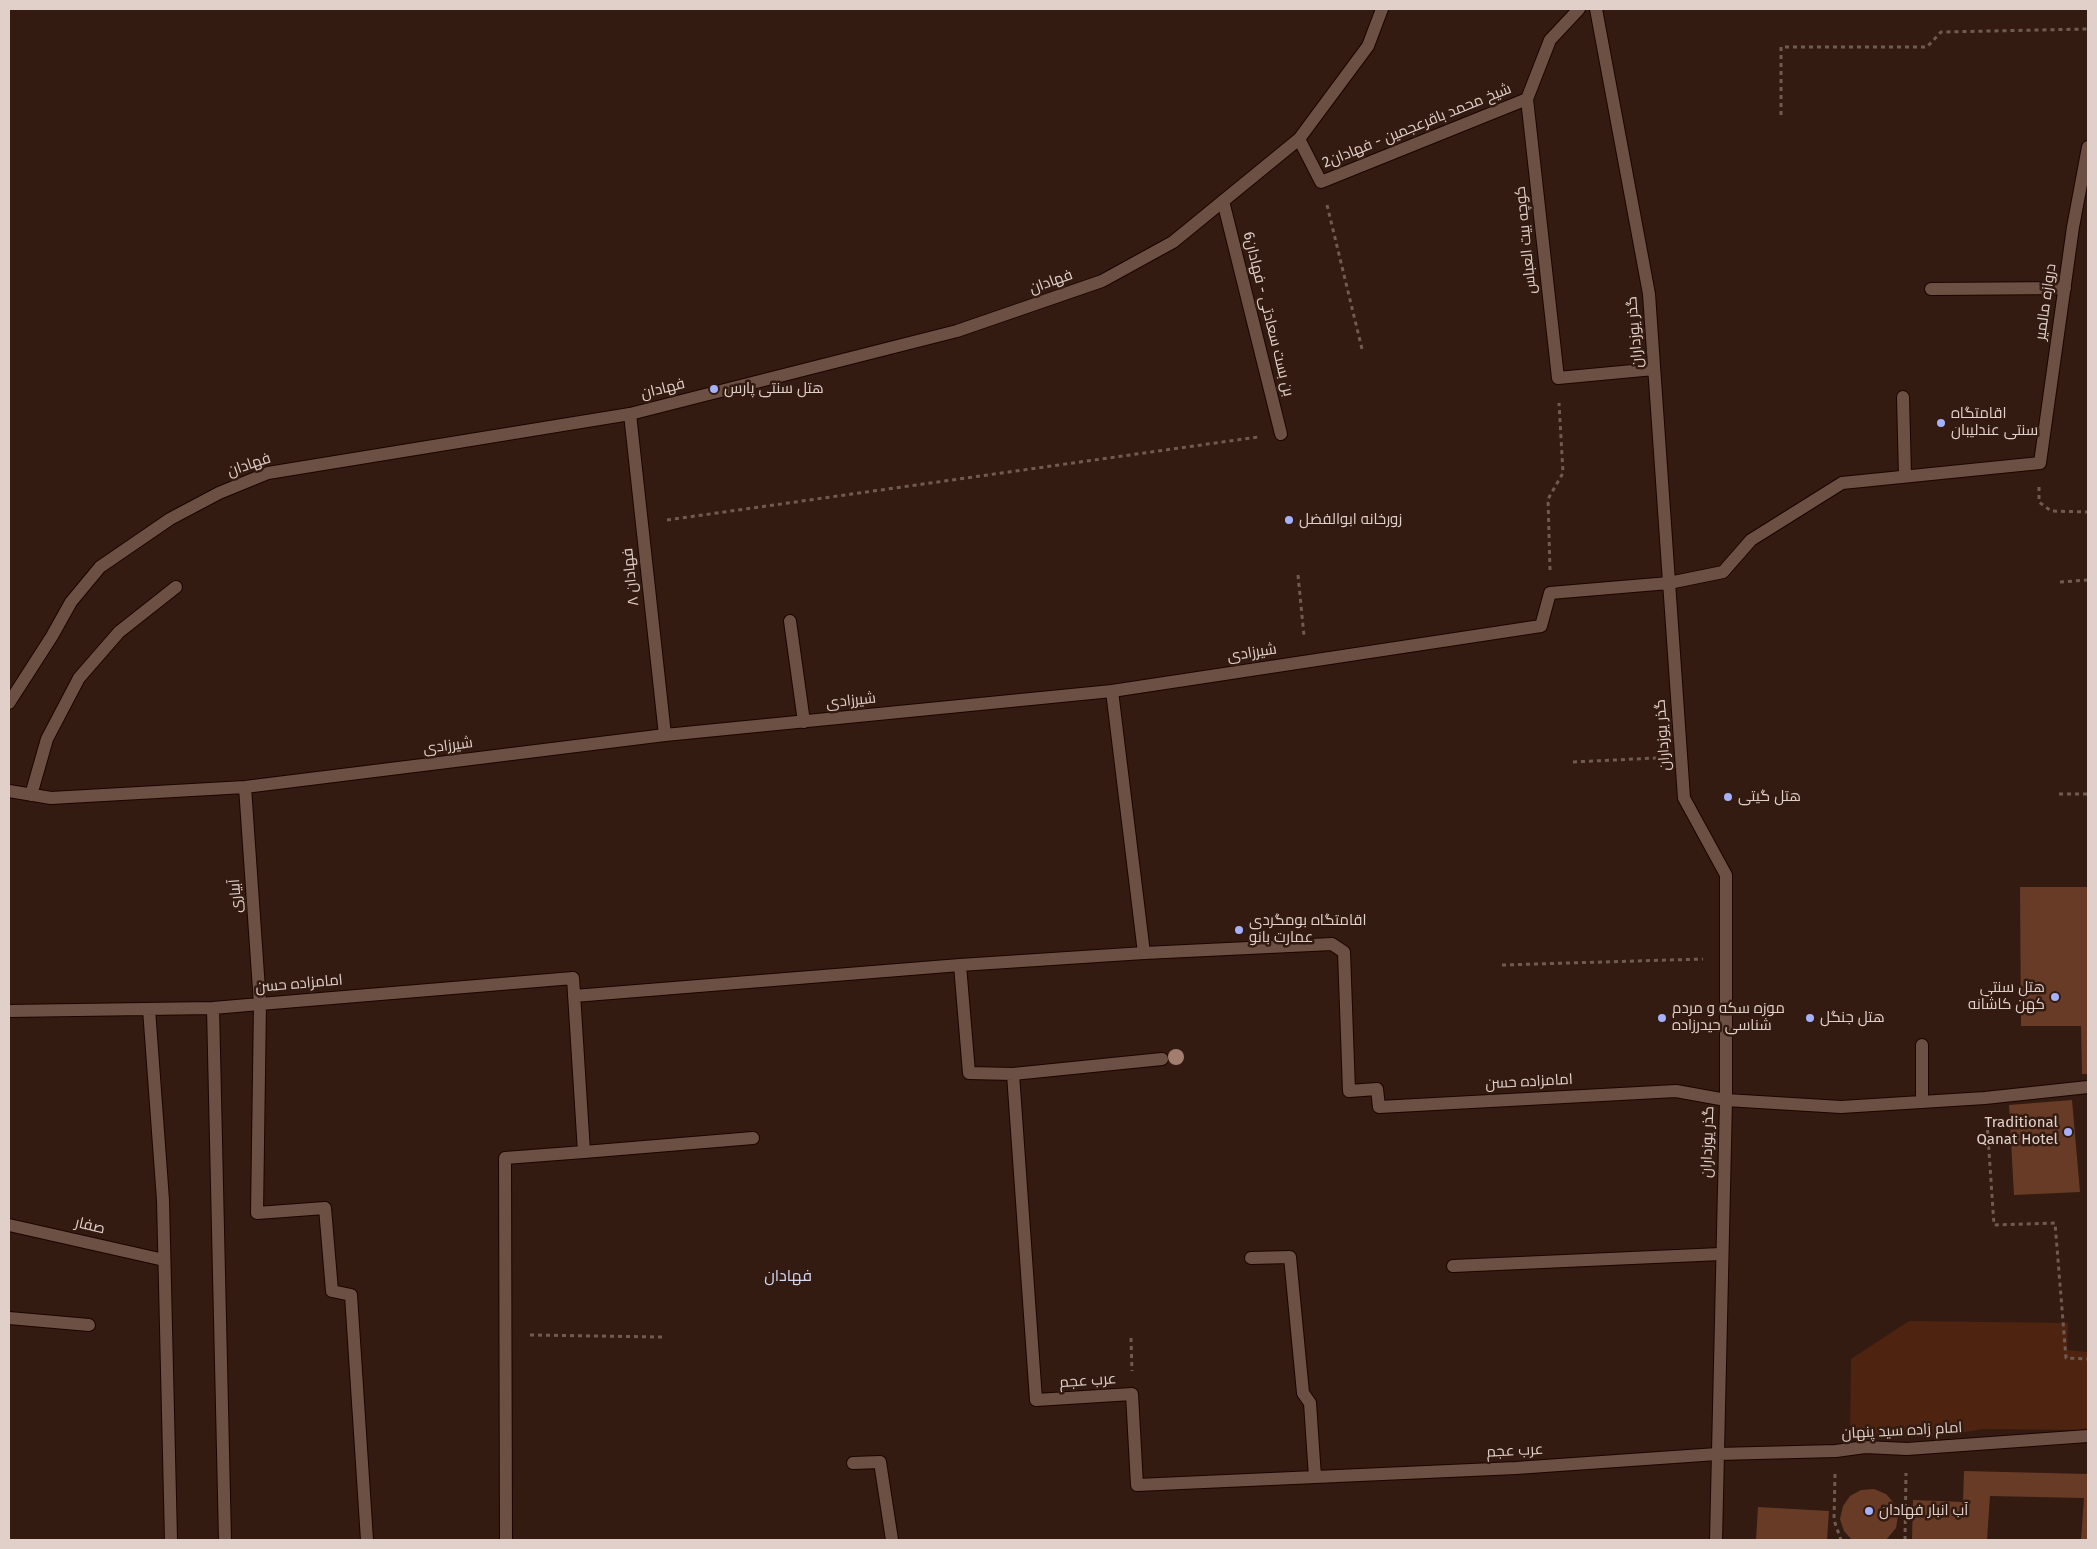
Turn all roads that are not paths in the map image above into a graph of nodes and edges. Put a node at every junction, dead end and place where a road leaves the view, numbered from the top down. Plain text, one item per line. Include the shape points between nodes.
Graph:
1 (1382, 9) edge
2 (1579, 9) edge
3 (1596, 9) edge
4 (1527, 99) junction
5 (1299, 139) junction
6 (2088, 147) edge
7 (1223, 201) junction
8 (2065, 288) junction
9 (1931, 289) dead end
10 (1654, 369) junction
11 (1903, 397) dead end
12 (630, 414) junction
13 (1281, 434) road end
14 (1905, 476) junction
15 (1669, 583) junction
16 (176, 587) dead end
17 (790, 621) dead end
18 (12, 689) edge
19 (1112, 691) junction
20 (9, 703) edge
21 (804, 722) junction
22 (665, 736) junction
23 (245, 787) junction
24 (9, 791) edge
25 (31, 795) junction
26 (1144, 953) junction
27 (960, 965) junction
28 (574, 996) junction
29 (260, 1004) junction
30 (213, 1008) junction
31 (149, 1009) junction
32 (9, 1011) edge
33 (1922, 1045) dead end
34 (1162, 1059) dead end
35 (1013, 1074) junction
36 (2088, 1087) edge
37 (1726, 1100) junction
38 (1922, 1101) junction
39 (753, 1138) dead end
40 (584, 1152) junction
41 (9, 1225) edge
42 (1721, 1254) junction
43 (1251, 1258) dead end
44 (164, 1260) junction
45 (1453, 1266) dead end
46 (9, 1318) edge
47 (89, 1325) dead end
48 (2088, 1436) edge
49 (1717, 1454) junction
50 (854, 1463) dead end
51 (1315, 1477) junction
52 (171, 1540) edge
53 (225, 1540) edge
54 (367, 1540) edge
55 (506, 1540) edge
56 (892, 1540) edge
57 (1716, 1540) edge

1 - 5 street, فهادان via 1368,46
2 - 4 street, شیخ محمد باقرعجمین - فهادان2 via 1550,40
3 - 10 street, گذر يوزداران via 1648,294
4 - 5 street, شیخ محمد باقرعجمین - فهادان2 via 1321,182
4 - 10 street, کوچه بيت العباس via 1558,378
5 - 7 street, فهادان
6 - 8 street, دروازه مالمیر
7 - 12 street, فهادان via 1173,242 1102,281 1033,306 957,331
7 - 13 street, بن بست سعادتی - فهادان6
8 - 9 street
8 - 14 street, دروازه مالمیر via 2040,464
10 - 15 street, گذر يوزداران
11 - 14 street
12 - 18 street, فهادان via 268,473 219,493 170,520 100,567
12 - 22 street, فهادان ۸
14 - 15 street via 1842,483 1750,540 1723,572
15 - 19 street, شیرزادی via 1550,593 1541,626
15 - 37 street, گذر يوزداران via 1684,798 1726,875
16 - 25 street via 119,632 79,678 47,739
17 - 21 street
18 - 20 street, فهادان
19 - 21 street, شیرزادی
19 - 26 street
21 - 22 street, شیرزادی
22 - 23 street, شیرزادی
23 - 25 street, شیرزادی via 51,798
23 - 29 street, آبیاری
24 - 25 street, شیرزادی
26 - 27 street
26 - 37 street, امامزاده حسن via 1332,944 1344,952 1349,1091 1377,1089 1379,1106 1676,1091
27 - 28 street
27 - 35 street via 969,1073
28 - 29 street, امامزاده حسن via 573,978
28 - 40 street
29 - 30 street, امامزاده حسن
29 - 54 street, آبیاری via 257,1213 325,1208 332,1291 351,1294
30 - 31 street, امامزاده حسن
30 - 53 street
31 - 32 street, امامزاده حسن
31 - 44 street via 163,1200
33 - 38 street
34 - 35 street
35 - 51 street, عرب عجم via 1036,1400 1132,1394 1137,1485
36 - 38 street
37 - 38 street via 1841,1107
37 - 42 street, گذر يوزداران
39 - 40 street
40 - 55 street via 505,1158
41 - 44 street, صفار
42 - 45 street
42 - 49 street, گذر يوزداران
43 - 51 street via 1290,1257 1303,1393 1310,1403
44 - 52 street
46 - 47 street
48 - 49 street, امام زاده سید پنهان via 1907,1449 1866,1447 1836,1451
49 - 51 street, عرب عجم
49 - 57 street, گذر يوزداران
50 - 56 street via 880,1462

